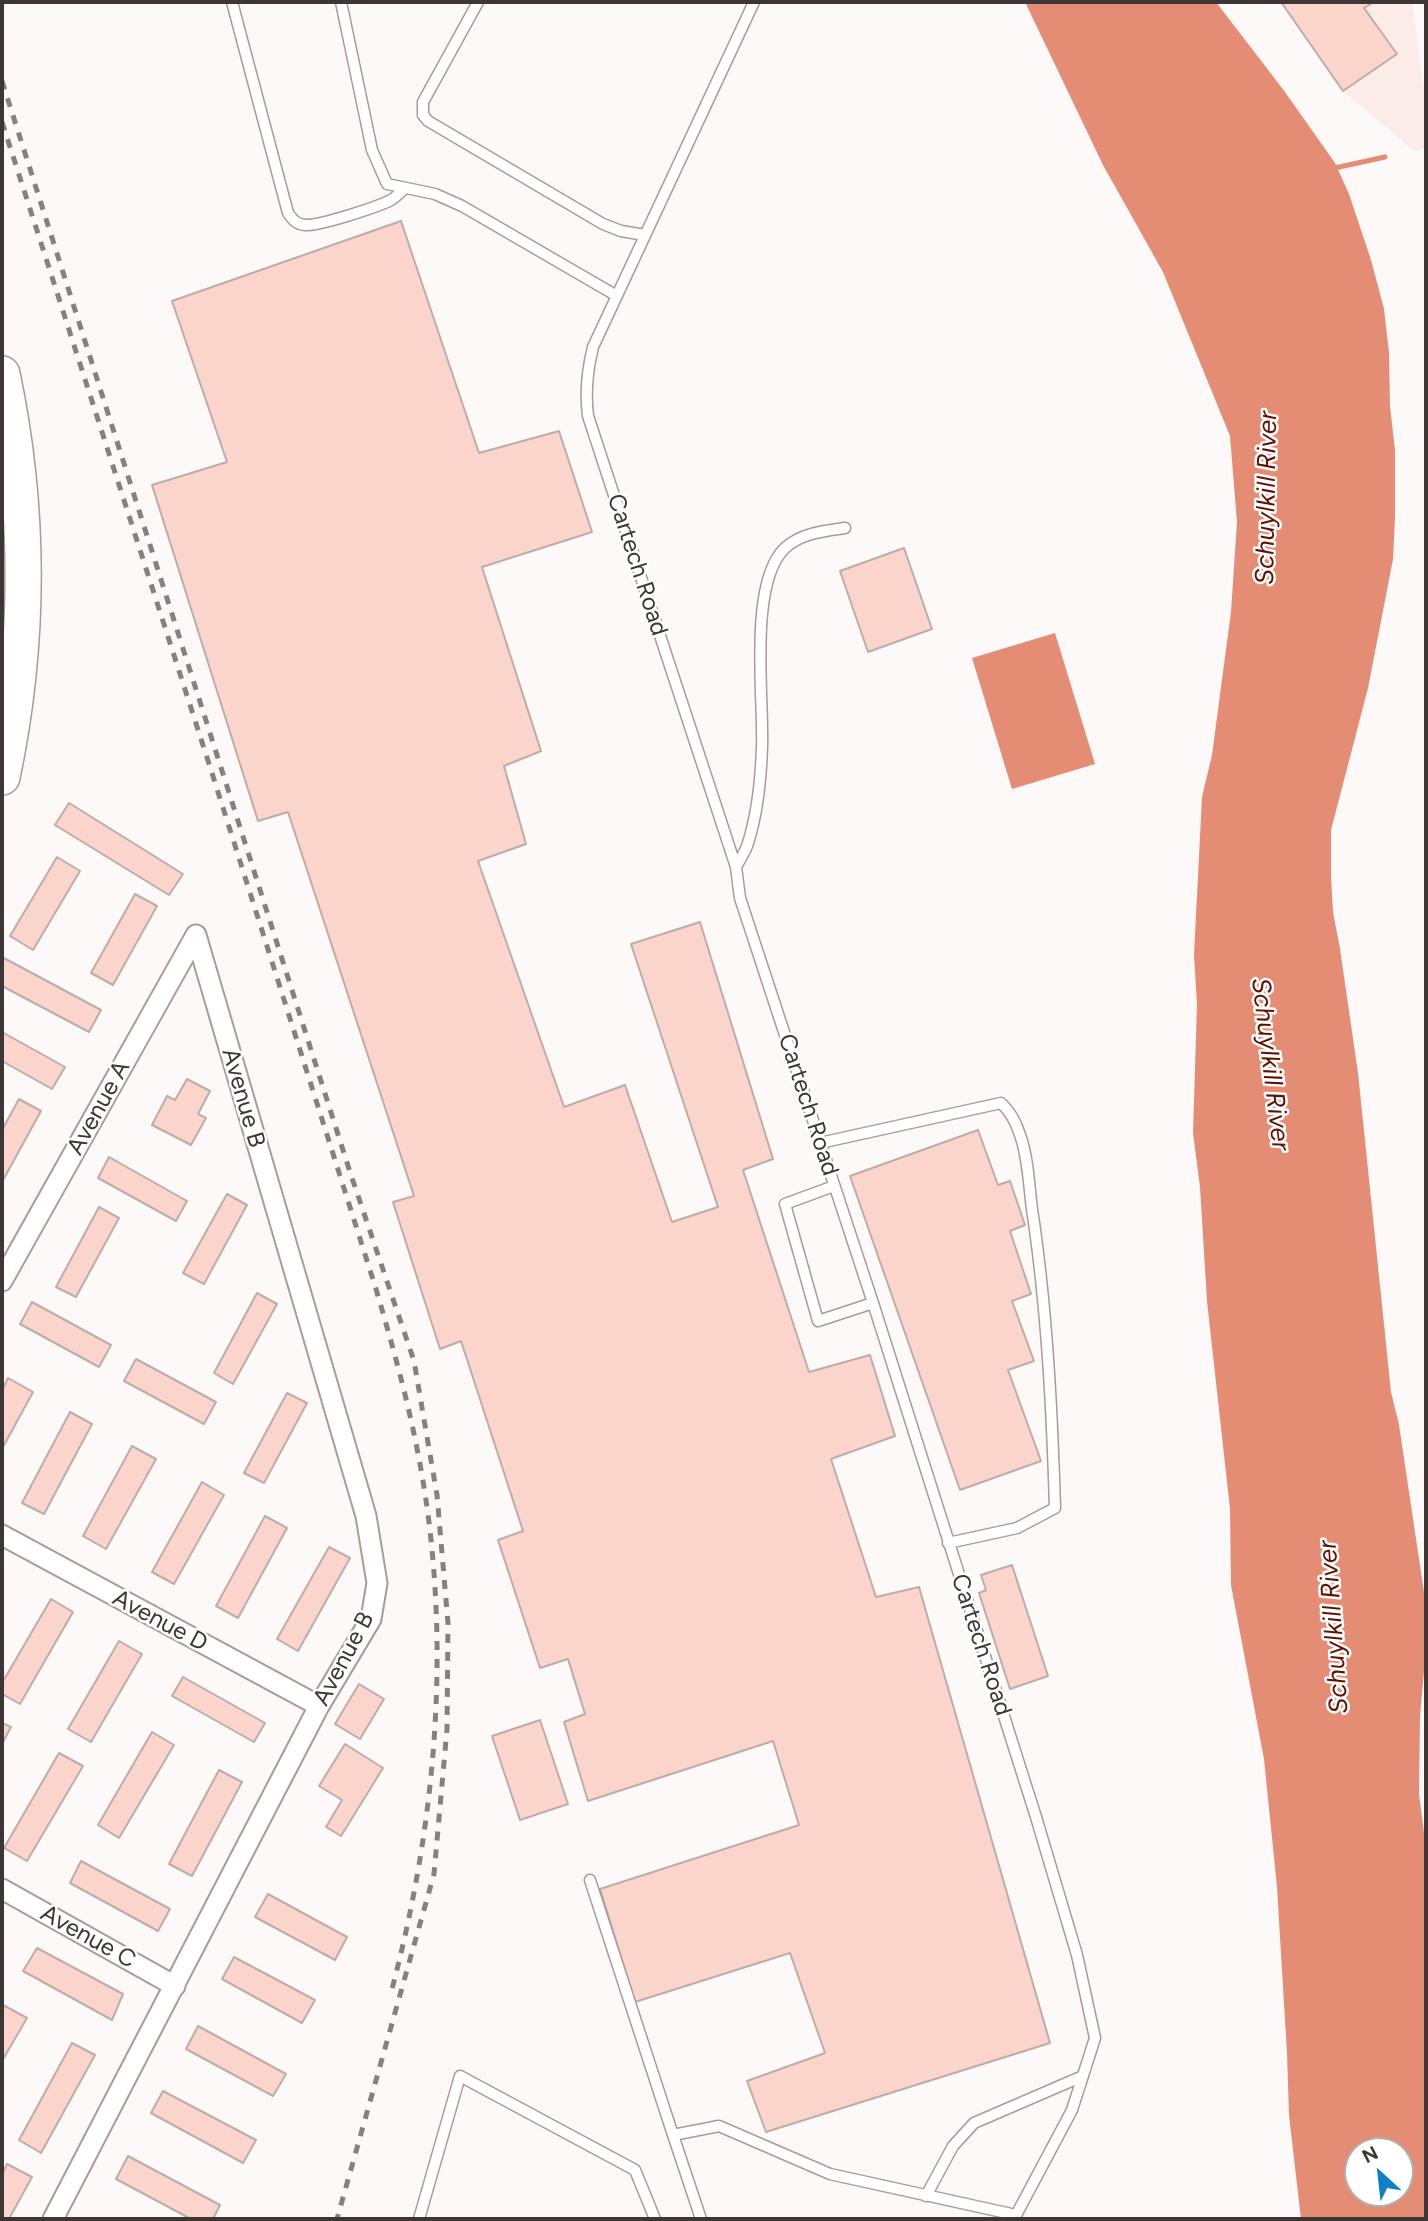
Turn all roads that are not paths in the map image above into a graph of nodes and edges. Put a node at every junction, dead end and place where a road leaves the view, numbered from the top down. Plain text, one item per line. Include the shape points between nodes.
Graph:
1 (232, 2) edge
2 (341, 2) edge
3 (352, 2) edge
4 (478, 2) edge
5 (754, 2) edge
6 (344, 16) junction
7 (404, 189) junction
8 (645, 235) junction
9 (617, 296) junction
10 (2, 374) edge
11 (845, 528) dead end
12 (2, 577) edge
13 (2, 600) edge
14 (2, 777) edge
15 (736, 867) junction
16 (196, 934) joint
17 (820, 1143) junction
18 (834, 1186) junction
19 (2, 1281) edge
20 (873, 1303) junction
21 (2, 1535) edge
22 (948, 1543) junction
23 (319, 1706) junction
24 (590, 1880) dead end
25 (4, 1895) edge
26 (174, 1986) junction
27 (1083, 2076) junction
28 (673, 2135) junction
29 (926, 2196) junction
30 (1015, 2217) edge
31 (53, 2219) edge
32 (419, 2219) edge
33 (654, 2219) edge
34 (701, 2219) edge

1 - 7 lane via 294,222 316,224 382,204
2 - 6 lane
3 - 6 lane
4 - 8 lane via 422,102 423,115 603,223
5 - 8 lane, Cartech Road
6 - 7 lane via 372,150 387,184
7 - 9 lane via 462,205
8 - 9 lane, Cartech Road
9 - 15 lane, Cartech Road via 593,347 586,385 588,416
10 - 14 highway via 19,487 23,587 18,685
11 - 15 lane via 813,533 786,547 769,579 761,616 759,776 748,845
12 - 13 highway
15 - 17 lane, Cartech Road via 740,898
16 - 19 street, Avenue A
16 - 23 street, Avenue B via 366,1516 377,1583 371,1619
17 - 18 lane, Cartech Road
17 - 22 lane via 1001,1103 1022,1137 1046,1335 1055,1508 1017,1528
18 - 20 lane, Cartech Road
18 - 20 lane via 785,1204 818,1321
20 - 22 lane, Cartech Road
21 - 23 street, Avenue D
22 - 27 lane, Cartech Road via 1077,1955 1095,2038
23 - 26 street, Avenue B
24 - 28 lane
25 - 26 street, Avenue C
26 - 31 street, Avenue B
27 - 29 lane via 974,2123 953,2146
27 - 30 lane, Cartech Road via 1072,2110
28 - 29 lane via 719,2126 830,2174
28 - 34 lane
29 - 30 lane
32 - 33 lane via 460,2076 635,2170

